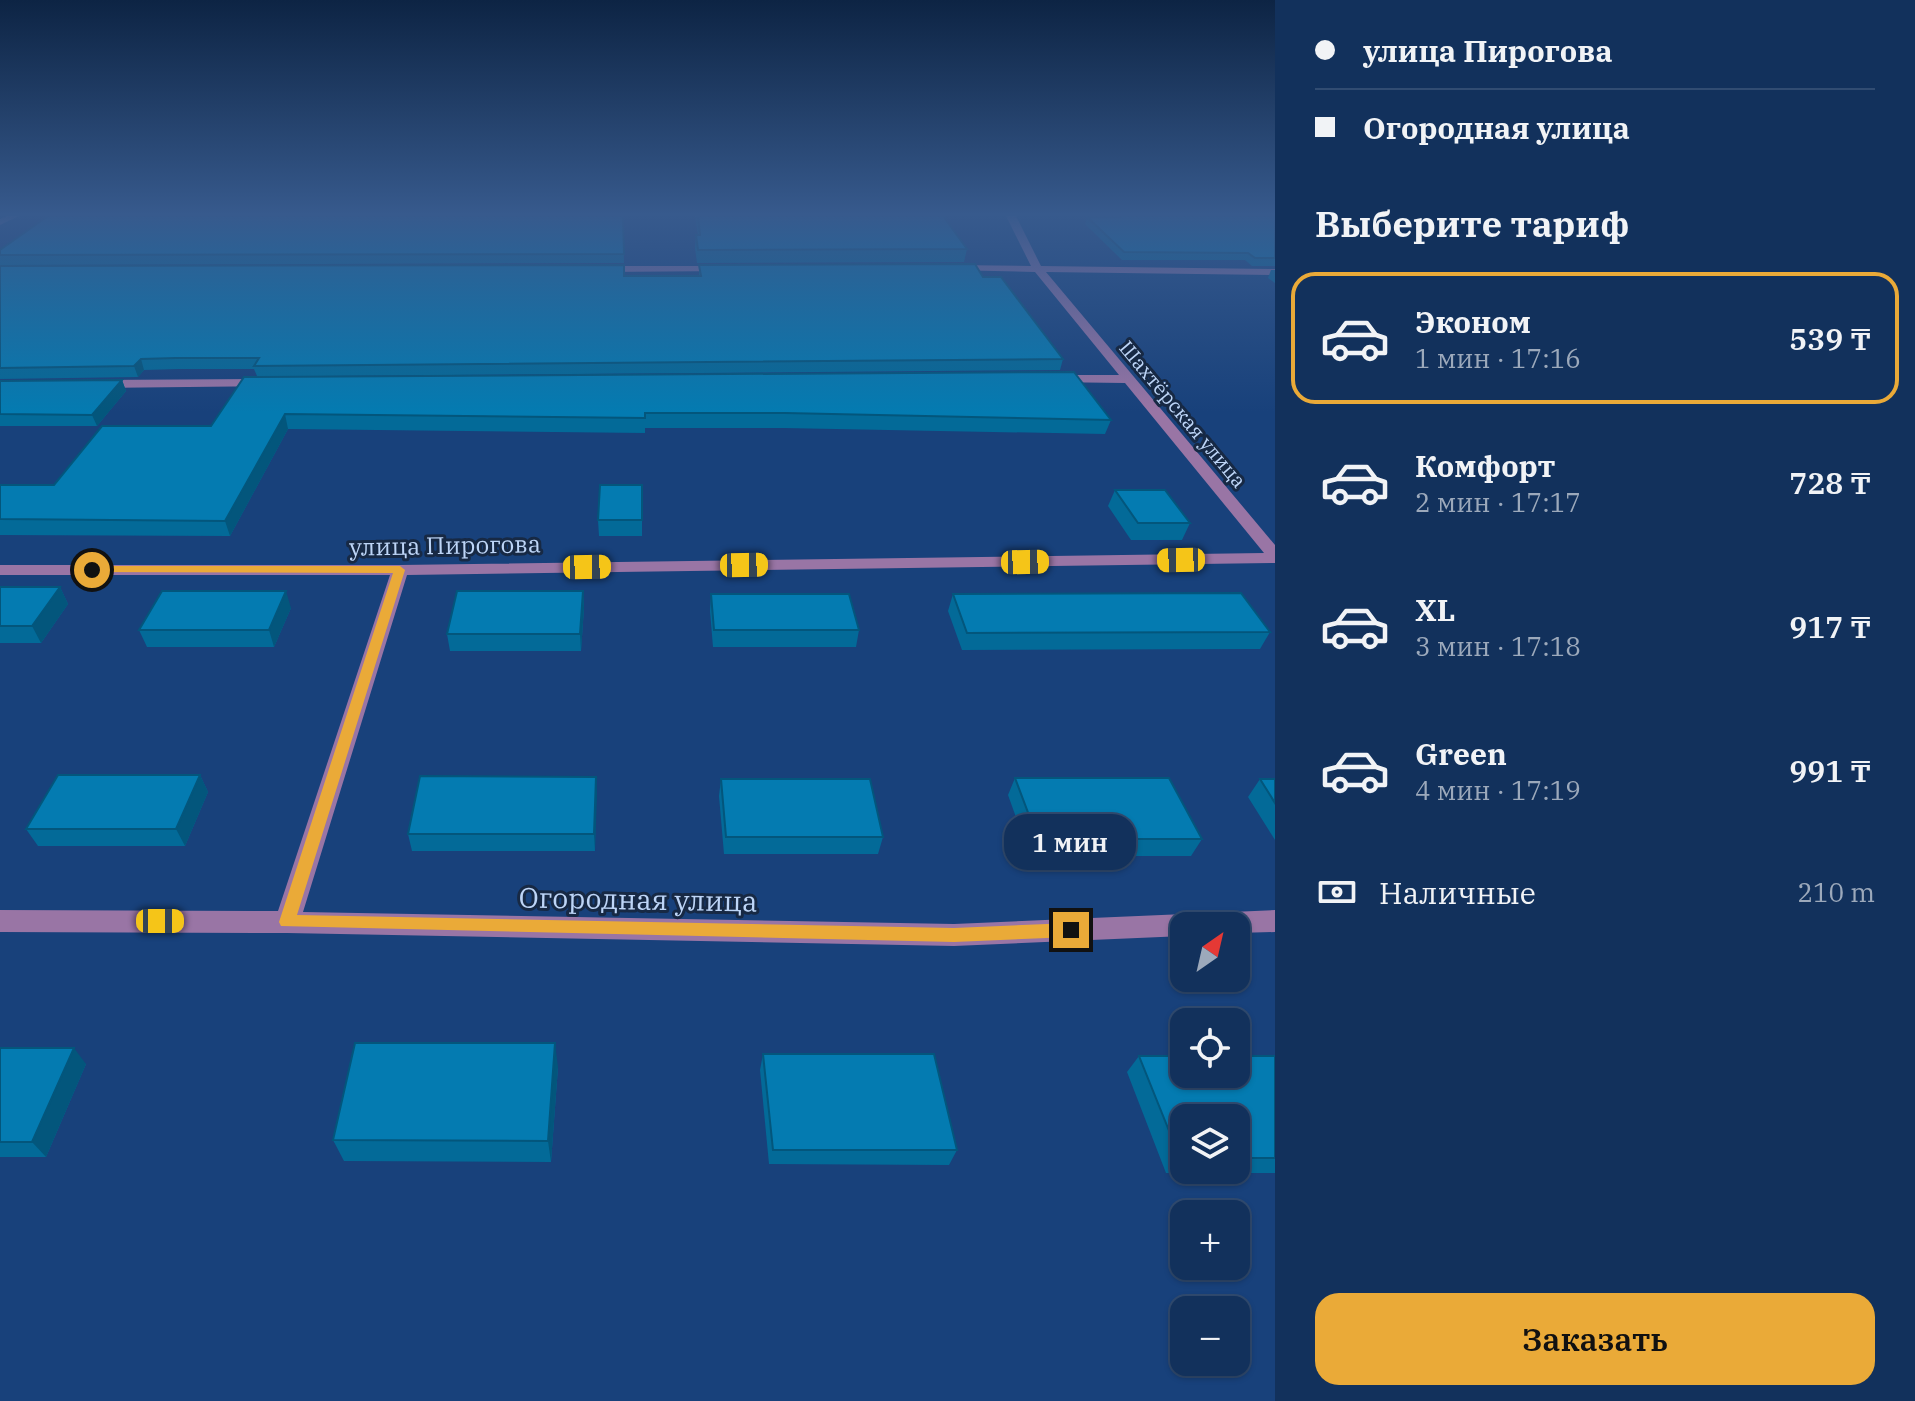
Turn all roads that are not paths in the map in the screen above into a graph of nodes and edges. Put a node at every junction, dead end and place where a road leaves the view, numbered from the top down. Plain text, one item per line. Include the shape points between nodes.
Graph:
1 (1048, 281) edge
2 (1033, 379) edge
3 (1129, 379) junction
4 (286, 383) edge
5 (79, 384) edge
6 (1275, 557) edge
7 (0, 570) edge
8 (400, 570) junction
9 (0, 921) edge
10 (1275, 921) edge
11 (287, 922) junction

1 - 3 street, Шахтёрская улица
2 - 3 street
3 - 6 street, Шахтёрская улица
4 - 5 street
6 - 8 street, улица Пирогова
7 - 8 street, улица Пирогова
8 - 11 street
9 - 11 street, Огородная улица
10 - 11 street, Огородная улица via 954,935

